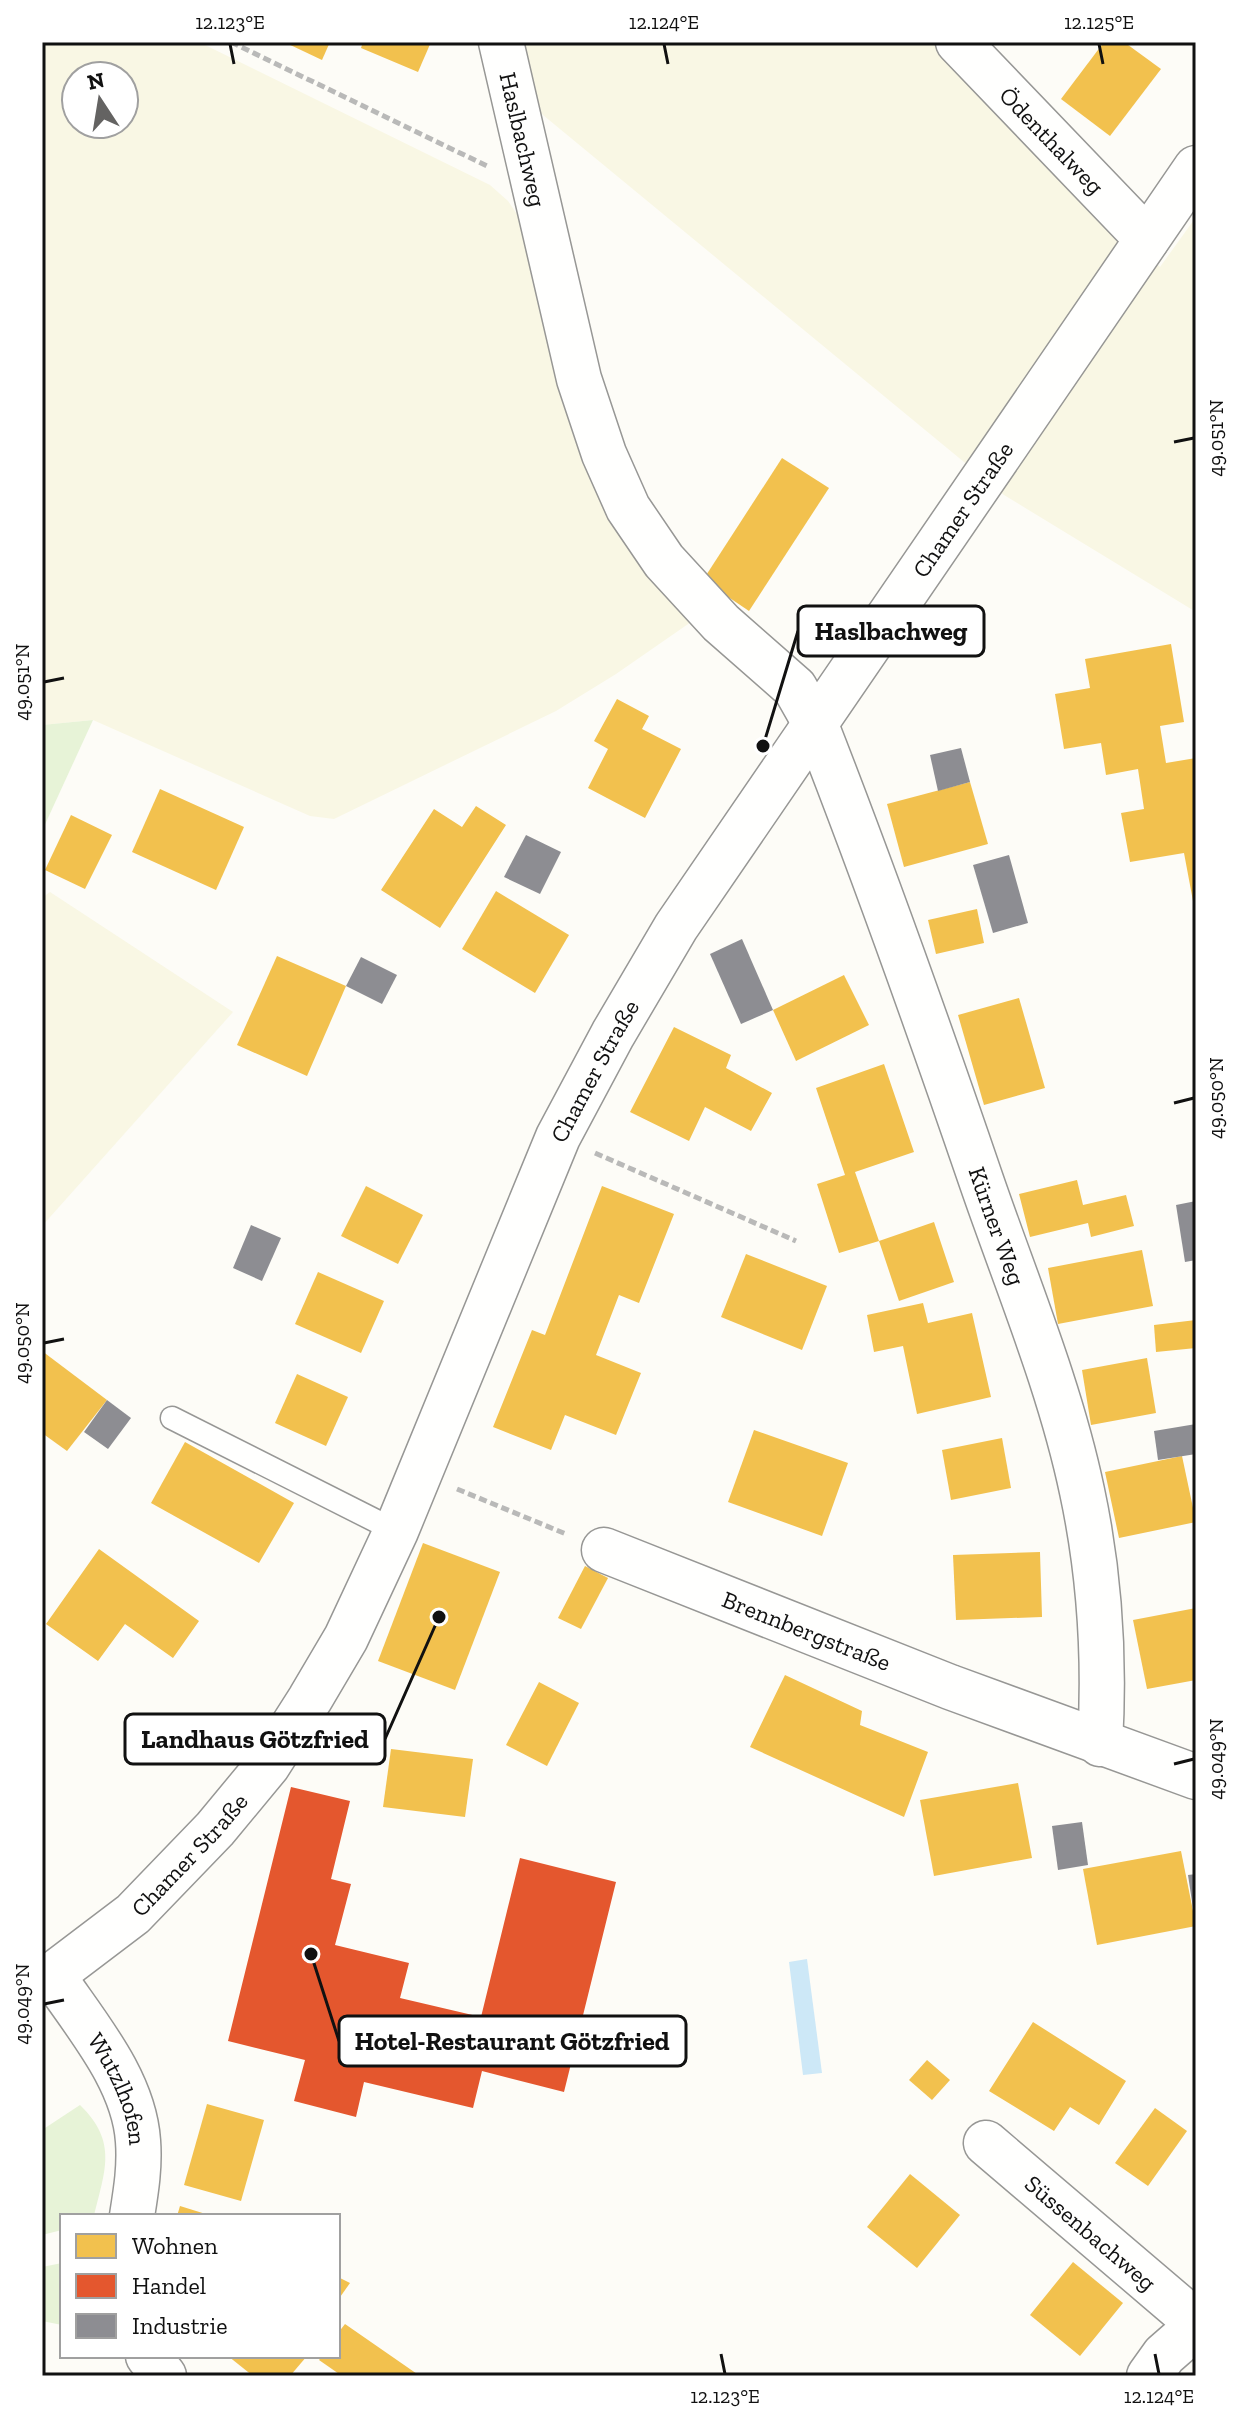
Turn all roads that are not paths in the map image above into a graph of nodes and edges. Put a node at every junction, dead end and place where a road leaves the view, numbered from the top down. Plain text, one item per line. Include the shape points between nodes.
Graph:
1 (501, 42) edge
2 (958, 42) edge
3 (1196, 168) edge
4 (1147, 239) junction
5 (816, 725) junction
6 (172, 1418) dead end
7 (396, 1531) junction
8 (604, 1550) road end
9 (1100, 1744) junction
10 (1196, 1777) edge
11 (48, 1980) edge
12 (986, 2143) dead end
13 (132, 2214) edge
14 (1196, 2324) edge
15 (1149, 2376) edge

1 - 5 street, Haslbachweg via 579,379 628,508 664,561 721,623 795,688
2 - 4 street, Ödenthalweg
3 - 4 street, Chamer Straße
4 - 5 street, Chamer Straße
5 - 7 street, Chamer Straße via 676,927 558,1137
5 - 9 street, Kürner Weg via 1064,1420 1082,1492 1100,1615
6 - 7 lane
7 - 11 street, Chamer Straße via 346,1638 268,1765 133,1914
8 - 9 street, Brennbergstraße
9 - 10 street, Brennbergstraße
11 - 13 street, Wutzlhofen via 122,2083 138,2139
12 - 14 street, Süssenbachweg
14 - 15 street

